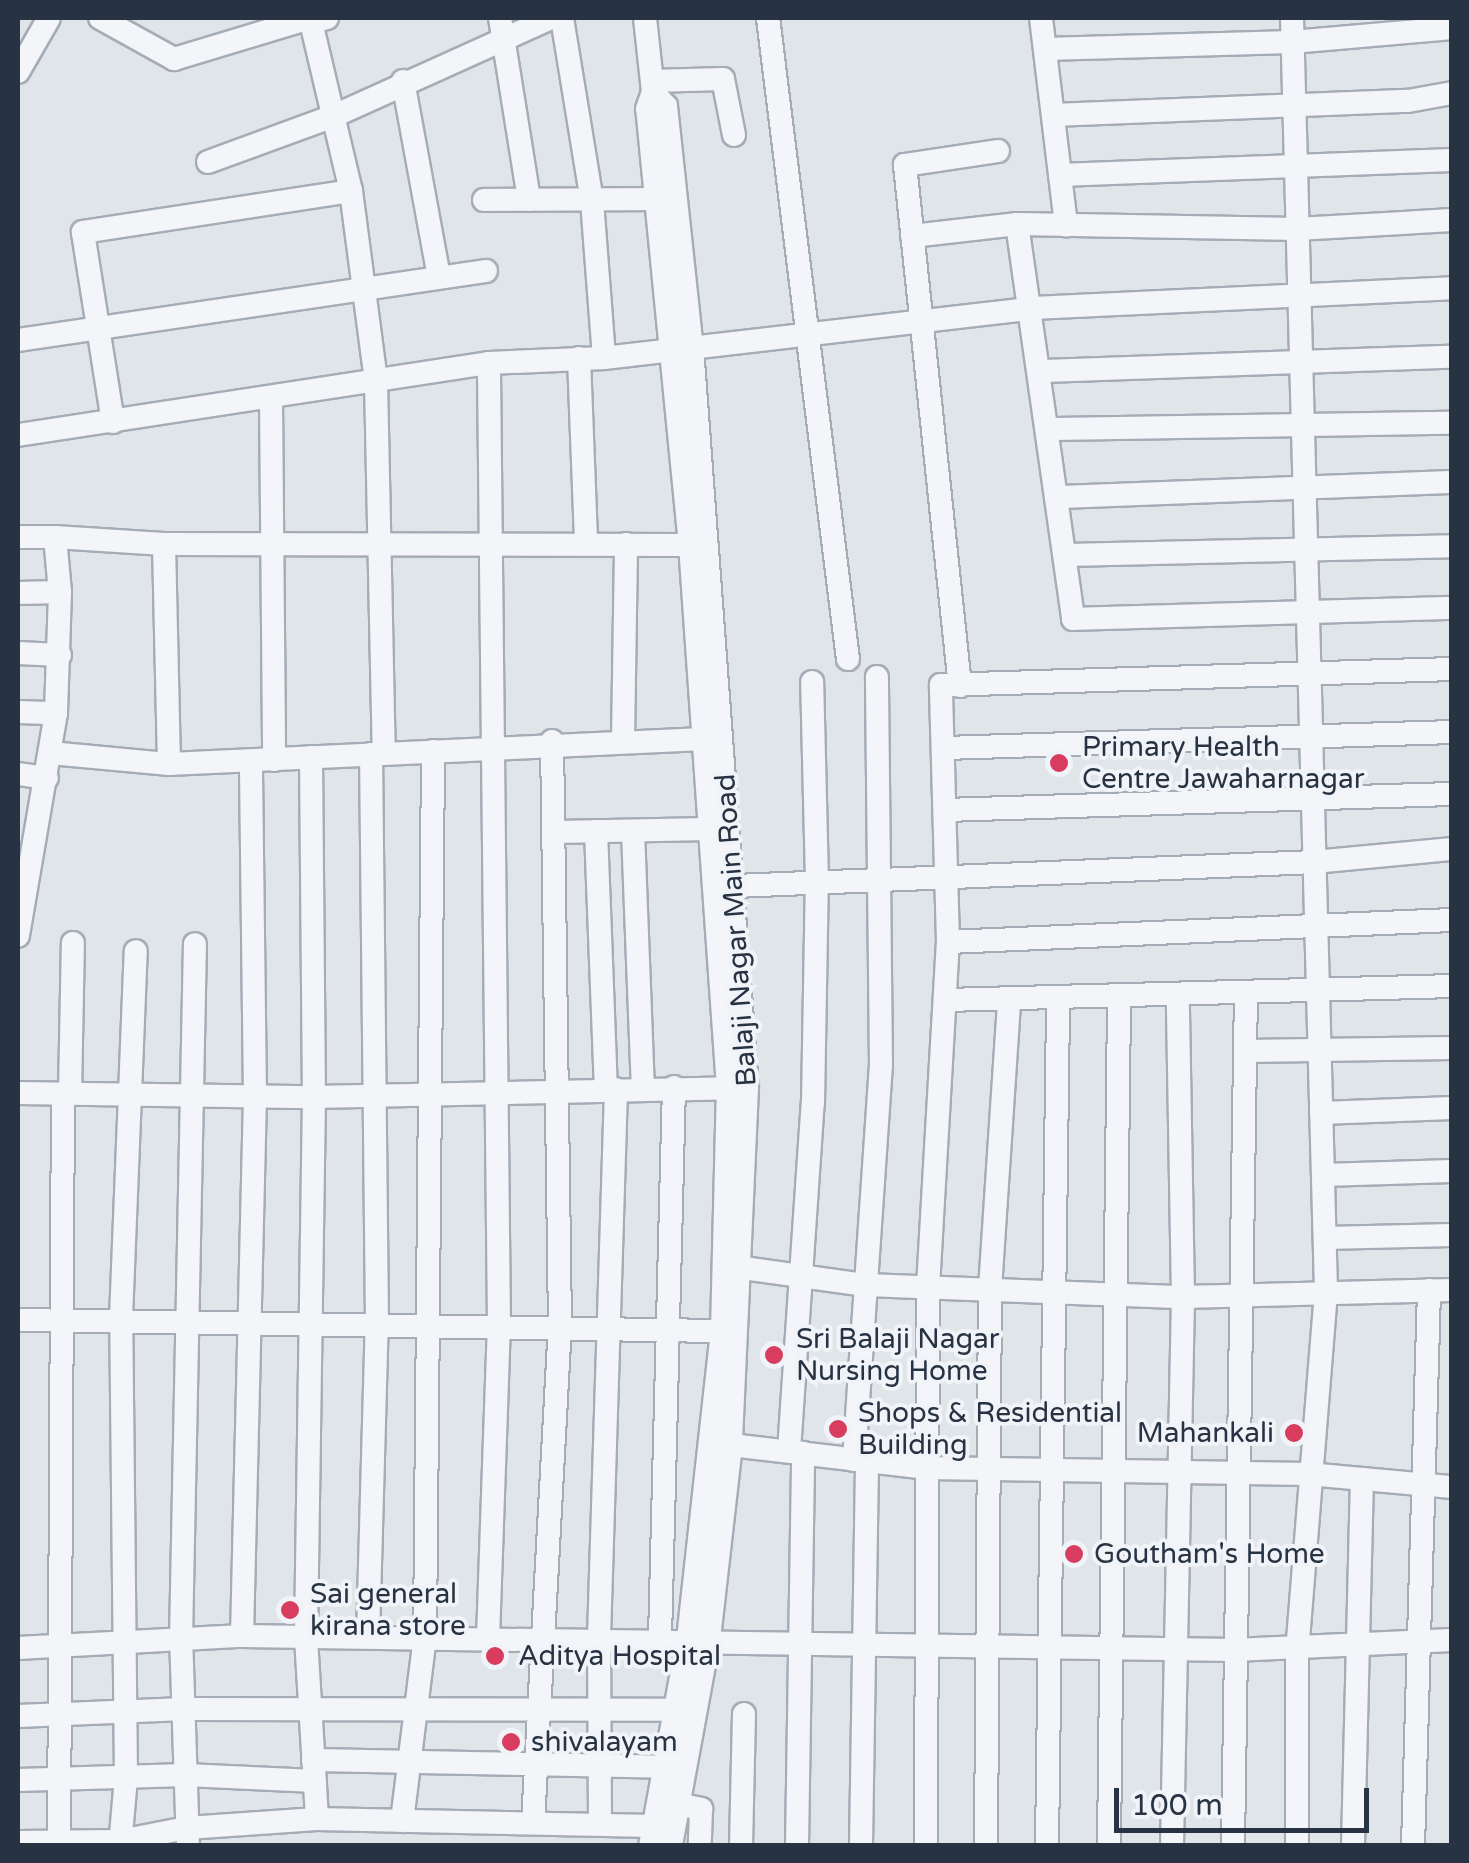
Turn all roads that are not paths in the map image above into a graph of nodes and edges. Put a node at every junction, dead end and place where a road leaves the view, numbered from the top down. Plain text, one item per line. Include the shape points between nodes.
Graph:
1 (49, 18) edge
2 (100, 18) edge
3 (550, 18) edge
4 (562, 18) edge
5 (645, 18) edge
6 (768, 18) edge
7 (1041, 18) edge
8 (1292, 18) edge
9 (316, 19) edge
10 (502, 28) edge
11 (1452, 28) edge
12 (1292, 42) junction
13 (1045, 49) junction
14 (21, 58) edge
15 (403, 82) junction
16 (652, 87) junction
17 (1452, 93) edge
18 (1294, 105) junction
19 (1053, 115) junction
20 (334, 116) junction
21 (734, 134) dead end
22 (998, 152) dead end
23 (1452, 160) edge
24 (208, 162) dead end
25 (1296, 170) junction
26 (1060, 175) junction
27 (351, 191) junction
28 (655, 199) junction
29 (484, 200) dead end
30 (528, 200) junction
31 (592, 201) junction
32 (1452, 220) edge
33 (1017, 224) junction
34 (1066, 226) junction
35 (1298, 229) junction
36 (912, 236) junction
37 (486, 271) dead end
38 (440, 277) junction
39 (1452, 288) edge
40 (366, 289) junction
41 (1300, 297) junction
42 (1032, 308) junction
43 (921, 321) junction
44 (99, 331) junction
45 (807, 336) junction
46 (18, 340) edge
47 (682, 349) junction
48 (1452, 357) edge
49 (579, 358) junction
50 (604, 358) junction
51 (489, 363) junction
52 (1301, 363) junction
53 (1040, 371) junction
54 (376, 381) junction
55 (271, 399) junction
56 (113, 422) junction
57 (1452, 422) edge
58 (1303, 423) junction
59 (1050, 429) junction
60 (18, 435) edge
61 (1452, 482) edge
62 (1304, 487) junction
63 (1059, 497) junction
64 (18, 536) edge
65 (55, 536) junction
66 (382, 541) junction
67 (493, 541) junction
68 (586, 542) junction
69 (277, 543) junction
70 (164, 544) junction
71 (626, 544) junction
72 (690, 545) junction
73 (1452, 546) edge
74 (1306, 552) junction
75 (1066, 555) junction
76 (60, 592) junction
77 (18, 593) edge
78 (1452, 608) edge
79 (1308, 612) junction
80 (18, 653) edge
81 (60, 655) junction
82 (848, 659) dead end
83 (1452, 669) edge
84 (1310, 674) junction
85 (877, 677) dead end
86 (812, 682) dead end
87 (960, 686) junction
88 (18, 712) edge
89 (56, 713) junction
90 (1452, 732) edge
91 (1311, 736) junction
92 (704, 739) junction
93 (623, 740) junction
94 (552, 741) junction
95 (496, 748) junction
96 (944, 748) junction
97 (434, 751) junction
98 (50, 753) junction
99 (378, 753) junction
100 (310, 757) junction
101 (263, 760) junction
102 (169, 764) junction
103 (18, 774) edge
104 (47, 778) junction
105 (1452, 794) edge
106 (1313, 798) junction
107 (945, 810) junction
108 (710, 829) junction
109 (633, 830) junction
110 (554, 832) junction
111 (596, 832) junction
112 (27, 846) edge
113 (1452, 849) edge
114 (1314, 862) junction
115 (946, 878) junction
116 (879, 880) junction
117 (817, 881) junction
118 (735, 886) junction
119 (1452, 920) edge
120 (1316, 926) junction
121 (18, 936) edge
122 (948, 942) junction
123 (73, 943) dead end
124 (195, 944) dead end
125 (136, 951) dead end
126 (1452, 986) edge
127 (1318, 992) junction
128 (1246, 994) junction
129 (1178, 998) junction
130 (1119, 999) junction
131 (946, 1000) junction
132 (1009, 1000) junction
133 (1058, 1002) junction
134 (1452, 1048) edge
135 (1246, 1050) junction
136 (1320, 1051) junction
137 (674, 1087) junction
138 (738, 1088) junction
139 (611, 1089) junction
140 (642, 1089) junction
141 (496, 1090) junction
142 (561, 1091) junction
143 (18, 1092) edge
144 (435, 1092) junction
145 (66, 1094) junction
146 (376, 1094) junction
147 (130, 1096) junction
148 (191, 1097) junction
149 (254, 1097) junction
150 (314, 1097) junction
151 (1452, 1108) edge
152 (1321, 1113) junction
153 (1452, 1171) edge
154 (1323, 1175) junction
155 (1452, 1234) edge
156 (1325, 1238) junction
157 (743, 1268) junction
158 (803, 1276) junction
159 (866, 1285) junction
160 (928, 1287) junction
161 (990, 1289) junction
162 (1440, 1290) edge
163 (1053, 1292) junction
164 (1326, 1292) junction
165 (1116, 1294) junction
166 (1182, 1296) junction
167 (1242, 1297) junction
168 (121, 1318) junction
169 (18, 1320) edge
170 (188, 1320) junction
171 (61, 1321) junction
172 (248, 1321) junction
173 (310, 1322) junction
174 (378, 1323) junction
175 (431, 1324) junction
176 (498, 1325) junction
177 (560, 1326) junction
178 (610, 1328) junction
179 (670, 1329) junction
180 (722, 1331) junction
181 (732, 1445) junction
182 (803, 1453) junction
183 (861, 1460) junction
184 (928, 1468) junction
185 (988, 1471) junction
186 (1115, 1471) junction
187 (1177, 1472) junction
188 (1052, 1473) junction
189 (1239, 1474) junction
190 (1308, 1474) junction
191 (1362, 1479) junction
192 (1422, 1483) junction
193 (1452, 1486) edge
194 (242, 1636) junction
195 (425, 1636) junction
196 (368, 1637) junction
197 (548, 1637) junction
198 (306, 1638) junction
199 (488, 1638) junction
200 (599, 1638) junction
201 (181, 1639) junction
202 (660, 1639) junction
203 (699, 1639) junction
204 (1452, 1640) edge
205 (123, 1642) junction
206 (1418, 1642) junction
207 (862, 1643) junction
208 (988, 1643) junction
209 (799, 1644) junction
210 (1050, 1644) junction
211 (1112, 1644) junction
212 (926, 1645) junction
213 (1357, 1645) junction
214 (1171, 1646) junction
215 (18, 1648) edge
216 (58, 1648) junction
217 (1297, 1648) junction
218 (1234, 1650) junction
219 (599, 1707) junction
220 (184, 1709) junction
221 (309, 1709) junction
222 (412, 1709) junction
223 (541, 1709) junction
224 (677, 1710) junction
225 (125, 1712) junction
226 (59, 1714) junction
227 (744, 1714) dead end
228 (18, 1716) edge
229 (408, 1760) junction
230 (539, 1760) junction
231 (600, 1764) junction
232 (667, 1768) junction
233 (314, 1771) junction
234 (186, 1775) junction
235 (126, 1777) junction
236 (58, 1778) junction
237 (18, 1780) edge
238 (678, 1804) junction
239 (317, 1819) junction
240 (402, 1821) junction
241 (533, 1823) junction
242 (600, 1823) junction
243 (248, 1835) edge
244 (652, 1836) edge
245 (187, 1837) edge
246 (18, 1842) edge
247 (59, 1843) edge
248 (120, 1843) edge
249 (671, 1846) edge
250 (700, 1846) edge
251 (740, 1846) edge
252 (797, 1846) edge
253 (861, 1846) edge
254 (926, 1846) edge
255 (986, 1846) edge
256 (1047, 1846) edge
257 (1109, 1846) edge
258 (1172, 1846) edge
259 (1233, 1846) edge
260 (1297, 1846) edge
261 (1353, 1846) edge
262 (1414, 1846) edge

1 - 14 street
2 - 9 street via 174,59
3 - 10 street
4 - 31 street
5 - 16 street, Balaji Nagar Main Road
6 - 45 street
7 - 13 street
8 - 12 street
9 - 20 street
10 - 15 street
10 - 30 street
11 - 12 street
12 - 13 street
12 - 18 street
13 - 19 street
15 - 20 street
15 - 38 street
16 - 21 street via 723,80
16 - 28 street
16 - 47 street, Balaji Nagar Main Road via 666,106
17 - 18 street
18 - 19 street
18 - 25 street
19 - 26 street
20 - 24 street
20 - 27 street
22 - 36 street via 905,165
23 - 25 street
25 - 26 street
25 - 35 street
26 - 34 street
27 - 40 street
27 - 44 street via 83,232
28 - 31 street
28 - 47 street
29 - 30 street
30 - 31 street
31 - 50 street
32 - 35 street
33 - 34 street
33 - 36 street
33 - 42 street
34 - 35 street
35 - 41 street
36 - 43 street
37 - 38 street
38 - 40 street
39 - 41 street
40 - 44 street
40 - 54 street
41 - 42 street
41 - 52 street
42 - 43 street
42 - 53 street
43 - 45 street
43 - 87 street
44 - 46 street
44 - 56 street
45 - 47 street
45 - 82 street
47 - 50 street
47 - 72 street
47 - 118 street, Balaji Nagar Main Road
48 - 52 street
49 - 50 street
49 - 51 street
49 - 68 street
51 - 54 street
51 - 67 street
52 - 53 street
52 - 58 street
53 - 59 street
54 - 55 street
54 - 66 street
55 - 56 street
55 - 69 street
56 - 60 street
57 - 58 street
58 - 59 street
58 - 62 street
59 - 63 street
61 - 62 street
62 - 63 street
62 - 74 street
63 - 75 street
64 - 65 street
65 - 70 street
65 - 76 street
66 - 67 street
66 - 69 street
66 - 99 street
67 - 68 street
67 - 95 street
68 - 71 street
69 - 70 street
69 - 101 street
70 - 102 street
71 - 72 street
71 - 93 street
72 - 92 street
73 - 74 street
74 - 75 street
74 - 79 street
75 - 79 street via 1073,619
76 - 77 street
76 - 81 street
78 - 79 street
79 - 84 street
80 - 81 street
81 - 89 street
83 - 84 street
84 - 87 street
84 - 91 street
85 - 116 street
86 - 117 street
87 - 96 street via 942,685
88 - 89 street
89 - 98 street
90 - 91 street
91 - 96 street
91 - 106 street
92 - 93 street
92 - 108 street
93 - 94 street
94 - 95 street
94 - 110 street
95 - 97 street
95 - 141 street
96 - 107 street
97 - 99 street
97 - 144 street
98 - 102 street
98 - 104 street
99 - 100 street
99 - 146 street
100 - 101 street
100 - 150 street
101 - 102 street
101 - 149 street
103 - 104 street
104 - 112 street
105 - 106 street
106 - 107 street
106 - 114 street
107 - 115 street
108 - 109 street
108 - 138 street
109 - 111 street
109 - 140 street
110 - 111 street
110 - 142 street
111 - 139 street
112 - 121 street
113 - 114 street
114 - 115 street
114 - 120 street
115 - 116 street
115 - 122 street
116 - 117 street
116 - 159 street via 881,1066
117 - 118 street
117 - 158 street
118 - 138 street, Balaji Nagar Main Road
119 - 120 street
120 - 122 street
120 - 127 street
122 - 131 street
123 - 145 street
124 - 148 street
125 - 147 street
126 - 127 street
127 - 128 street
127 - 136 street
128 - 129 street
128 - 135 street
129 - 130 street
129 - 166 street
130 - 133 street
130 - 165 street
131 - 132 street
131 - 160 street
132 - 133 street
132 - 161 street
133 - 163 street
134 - 136 street
135 - 136 street
135 - 167 street
136 - 152 street
137 - 138 street
137 - 140 street
137 - 179 street
138 - 157 street, Balaji Nagar Main Road
138 - 180 street
139 - 140 street
139 - 142 street
139 - 178 street
141 - 142 street
141 - 144 street
141 - 176 street
142 - 177 street
143 - 145 street
144 - 146 street
144 - 175 street
145 - 147 street
145 - 171 street
146 - 150 street
146 - 174 street
147 - 148 street
147 - 168 street
148 - 149 street
148 - 170 street
149 - 150 street
149 - 172 street
150 - 173 street
151 - 152 street
152 - 154 street
153 - 154 street
154 - 156 street
155 - 156 street
156 - 164 street
157 - 158 street
157 - 181 street, Balaji Nagar Main Road
158 - 159 street
158 - 182 street via 790,1450
159 - 160 street
159 - 183 street
160 - 161 street
160 - 184 street
161 - 163 street
161 - 185 street
162 - 164 street
162 - 192 street
163 - 165 street
163 - 188 street
164 - 167 street
164 - 190 street
165 - 166 street
165 - 186 street
166 - 167 street
166 - 187 street
167 - 189 street
168 - 170 street
168 - 171 street
168 - 205 street
169 - 171 street
170 - 172 street
170 - 201 street
171 - 216 street
172 - 173 street
172 - 194 street
173 - 174 street
173 - 198 street
174 - 175 street
174 - 196 street
175 - 176 street
175 - 195 street
176 - 177 street
176 - 199 street
177 - 178 street
177 - 197 street
178 - 179 street
178 - 200 street
179 - 180 street
179 - 202 street
180 - 203 street
181 - 182 street
181 - 203 street, Balaji Nagar Main Road
182 - 183 street
182 - 209 street
183 - 184 street
183 - 207 street
184 - 185 street
184 - 212 street
185 - 188 street
185 - 208 street
186 - 187 street
186 - 188 street
186 - 211 street
187 - 189 street
187 - 214 street
188 - 210 street
189 - 190 street
189 - 218 street
190 - 191 street
190 - 217 street
191 - 192 street
191 - 213 street
192 - 193 street
192 - 206 street
194 - 198 street
194 - 201 street
195 - 196 street
195 - 199 street
195 - 222 street
196 - 198 street
197 - 199 street
197 - 200 street
197 - 223 street
198 - 221 street
200 - 202 street
200 - 219 street
201 - 205 street
201 - 220 street
202 - 203 street
203 - 209 street
203 - 224 street
203 - 238 street, Balaji Nagar Main Road
204 - 206 street
205 - 216 street
205 - 225 street
206 - 213 street
206 - 262 street
207 - 209 street
207 - 212 street
207 - 253 street
208 - 210 street
208 - 212 street
208 - 255 street
209 - 252 street
210 - 211 street
210 - 256 street
211 - 214 street
211 - 257 street
212 - 254 street
213 - 217 street
213 - 261 street
214 - 218 street
214 - 258 street
215 - 216 street
216 - 226 street
217 - 218 street
217 - 260 street
218 - 259 street
219 - 223 street
219 - 224 street
219 - 231 street
220 - 221 street
220 - 225 street
220 - 234 street
221 - 222 street
221 - 233 street
222 - 223 street
222 - 229 street
223 - 230 street
224 - 232 street
225 - 226 street
225 - 235 street
226 - 228 street
226 - 236 street
227 - 251 street
229 - 230 street
229 - 233 street
229 - 240 street
230 - 231 street
230 - 241 street
231 - 232 street
231 - 242 street
232 - 244 street
233 - 234 street
233 - 239 street
234 - 235 street
234 - 245 street
235 - 236 street
235 - 248 street
236 - 237 street
236 - 247 street
238 - 249 street, Balaji Nagar Main Road
238 - 250 street via 701,1809
239 - 240 street
239 - 243 street
240 - 241 street
241 - 242 street
242 - 244 street
243 - 245 street
245 - 248 street
246 - 247 street
247 - 248 street

